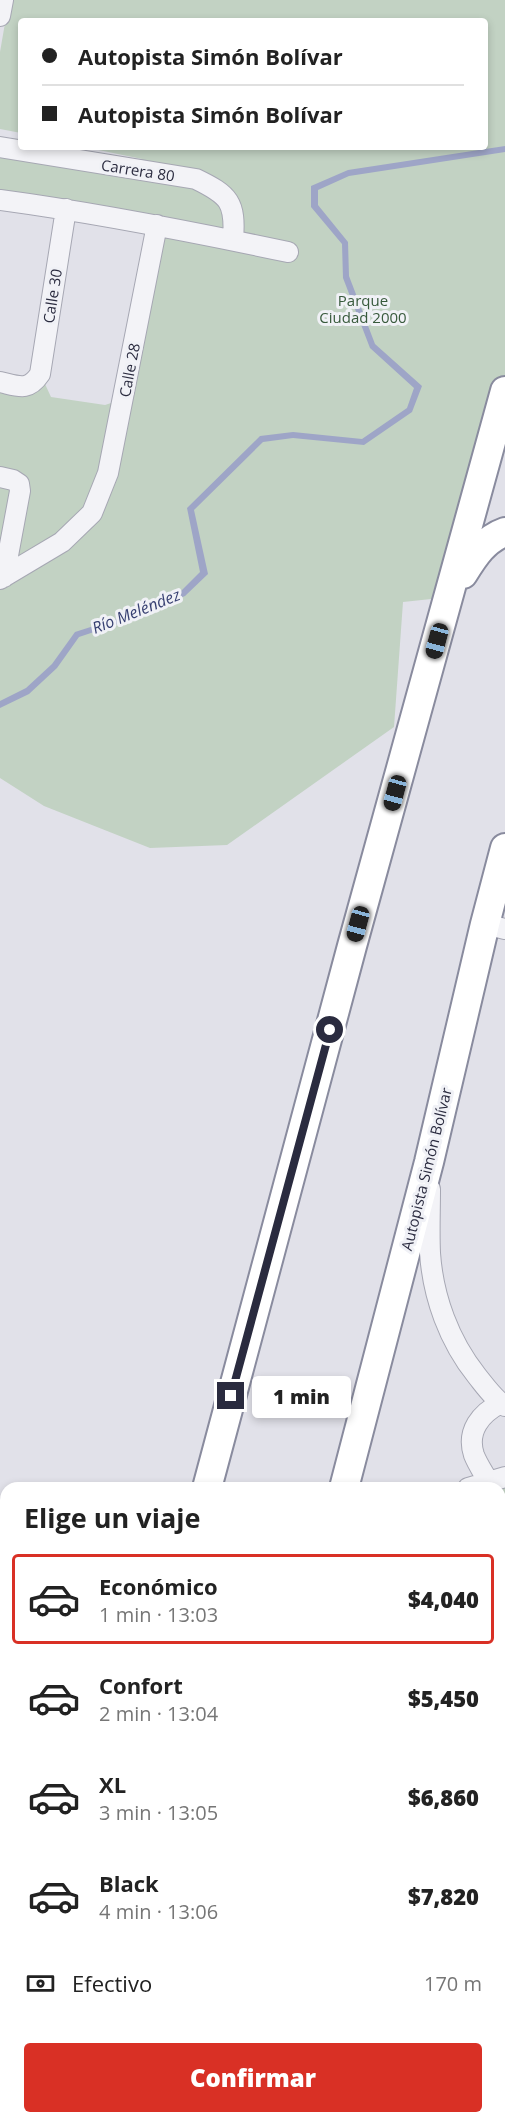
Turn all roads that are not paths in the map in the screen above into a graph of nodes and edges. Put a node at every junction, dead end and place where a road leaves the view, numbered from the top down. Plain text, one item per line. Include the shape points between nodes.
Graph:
1 (3, 0) edge
2 (0, 16) edge
3 (0, 147) edge
4 (18, 150) edge
5 (18, 150) edge
6 (0, 200) edge
7 (66, 208) junction
8 (157, 225) junction
9 (233, 240) junction
10 (288, 252) dead end
11 (0, 382) edge
12 (505, 391) edge
13 (0, 477) edge
14 (505, 532) edge
15 (2, 578) edge
16 (450, 597) junction
17 (505, 848) edge
18 (495, 926) edge
19 (429, 1162) junction
20 (503, 1405) edge
21 (496, 1479) edge
22 (209, 1482) edge
23 (346, 1482) edge

1 - 2 street
3 - 5 street, Carrera 80
4 - 9 street, Carrera 80 via 196,179 220,190 230,205 235,222
6 - 7 street
7 - 8 street
7 - 11 street, Calle 30 via 40,374 26,387
8 - 9 street
8 - 15 street, Calle 28 via 108,473 92,513 62,542
9 - 10 street
12 - 16 highway
13 - 15 street via 13,480 20,491
14 - 16 highway via 486,542 473,557
16 - 22 highway
17 - 18 highway, Autopista Simón Bolívar
18 - 19 highway, Autopista Simón Bolívar
19 - 20 street via 430,1252 441,1309 471,1369
19 - 23 highway, Autopista Simón Bolívar
20 - 21 street via 489,1409 480,1418 472,1443 474,1456

